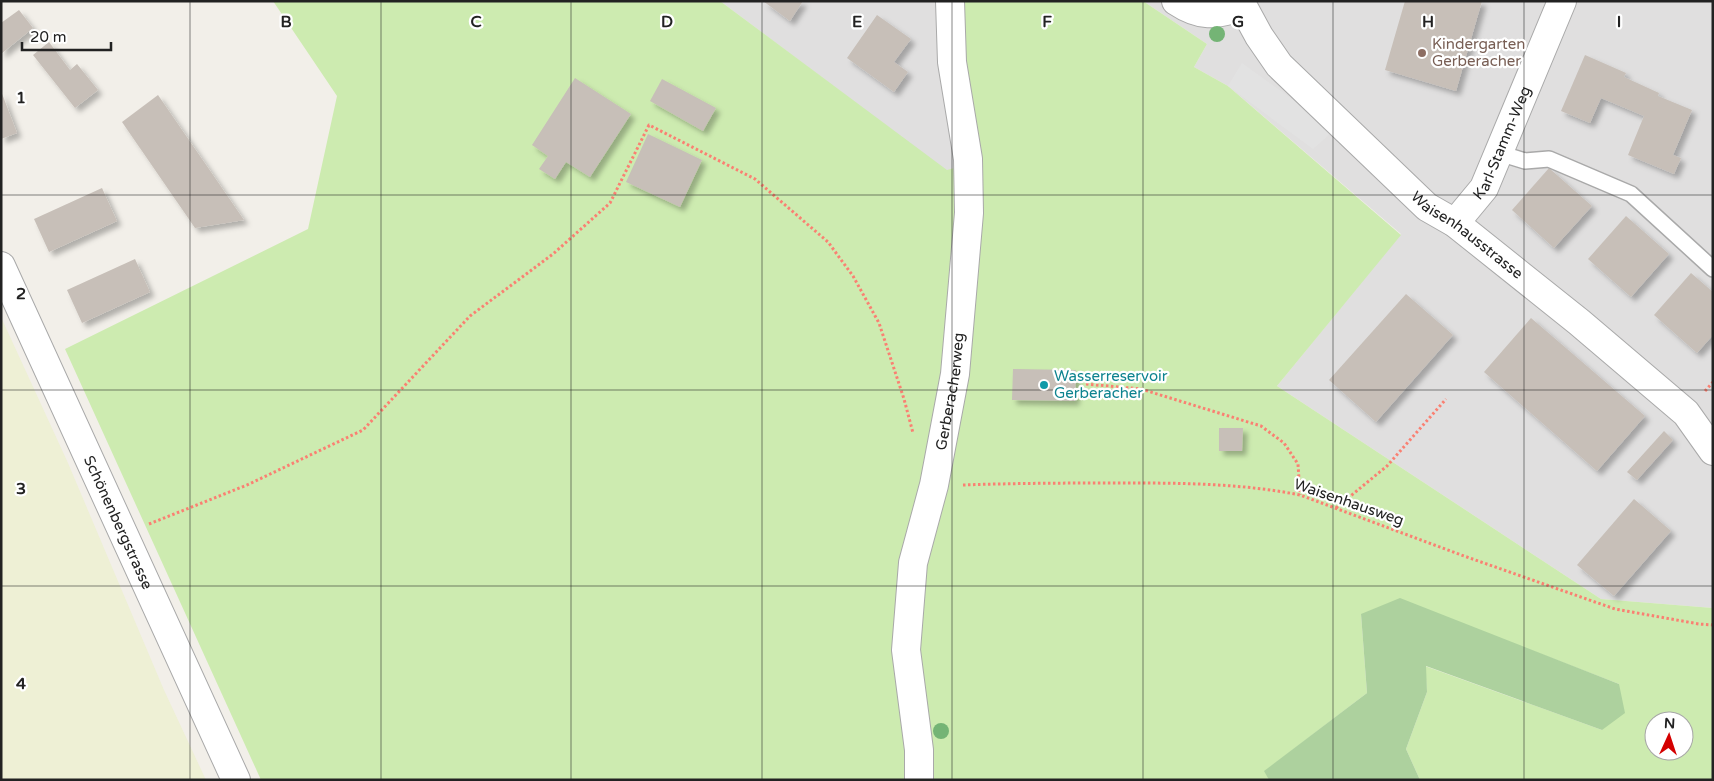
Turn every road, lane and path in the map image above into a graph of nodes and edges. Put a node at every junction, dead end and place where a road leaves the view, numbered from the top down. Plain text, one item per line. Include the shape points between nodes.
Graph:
1 (950, 1) edge
2 (1176, 1) edge
3 (1562, 1) edge
4 (1241, 4) edge
5 (1499, 153) junction
6 (1455, 223) junction
7 (1, 266) edge
8 (1713, 268) edge
9 (1086, 384) dead end
10 (1446, 399) dead end
11 (914, 435) dead end
12 (1713, 451) edge
13 (934, 485) junction
14 (1300, 495) junction
15 (1336, 508) junction
16 (123, 534) junction
17 (1713, 625) edge
18 (236, 780) edge
19 (919, 780) edge

1 - 13 street, Gerberacherweg via 952,62 968,159 969,213 955,374
2 - 4 street via 1205,14 1224,13
3 - 5 street, Karl-Stamm-Weg
4 - 6 street, Waisenhausstrasse via 1279,65 1427,207
5 - 6 street, Karl-Stamm-Weg via 1484,188
5 - 8 lane via 1525,161 1549,159 1631,194
6 - 12 street, Waisenhausstrasse via 1686,413
7 - 16 street, Schönenbergstrasse
9 - 14 path via 1141,389 1261,426 1284,443 1298,464
10 - 15 path via 1387,466
11 - 16 path via 879,324 854,276 828,242 755,179 649,126 610,203 553,254 470,316 363,430 247,485
13 - 14 path, Waisenhausweg via 1187,483 1277,490
13 - 19 street, Gerberacherweg via 913,563 906,650 920,750
14 - 15 path, Waisenhausweg
15 - 17 path, Waisenhausweg via 1615,609
16 - 18 street, Schönenbergstrasse

